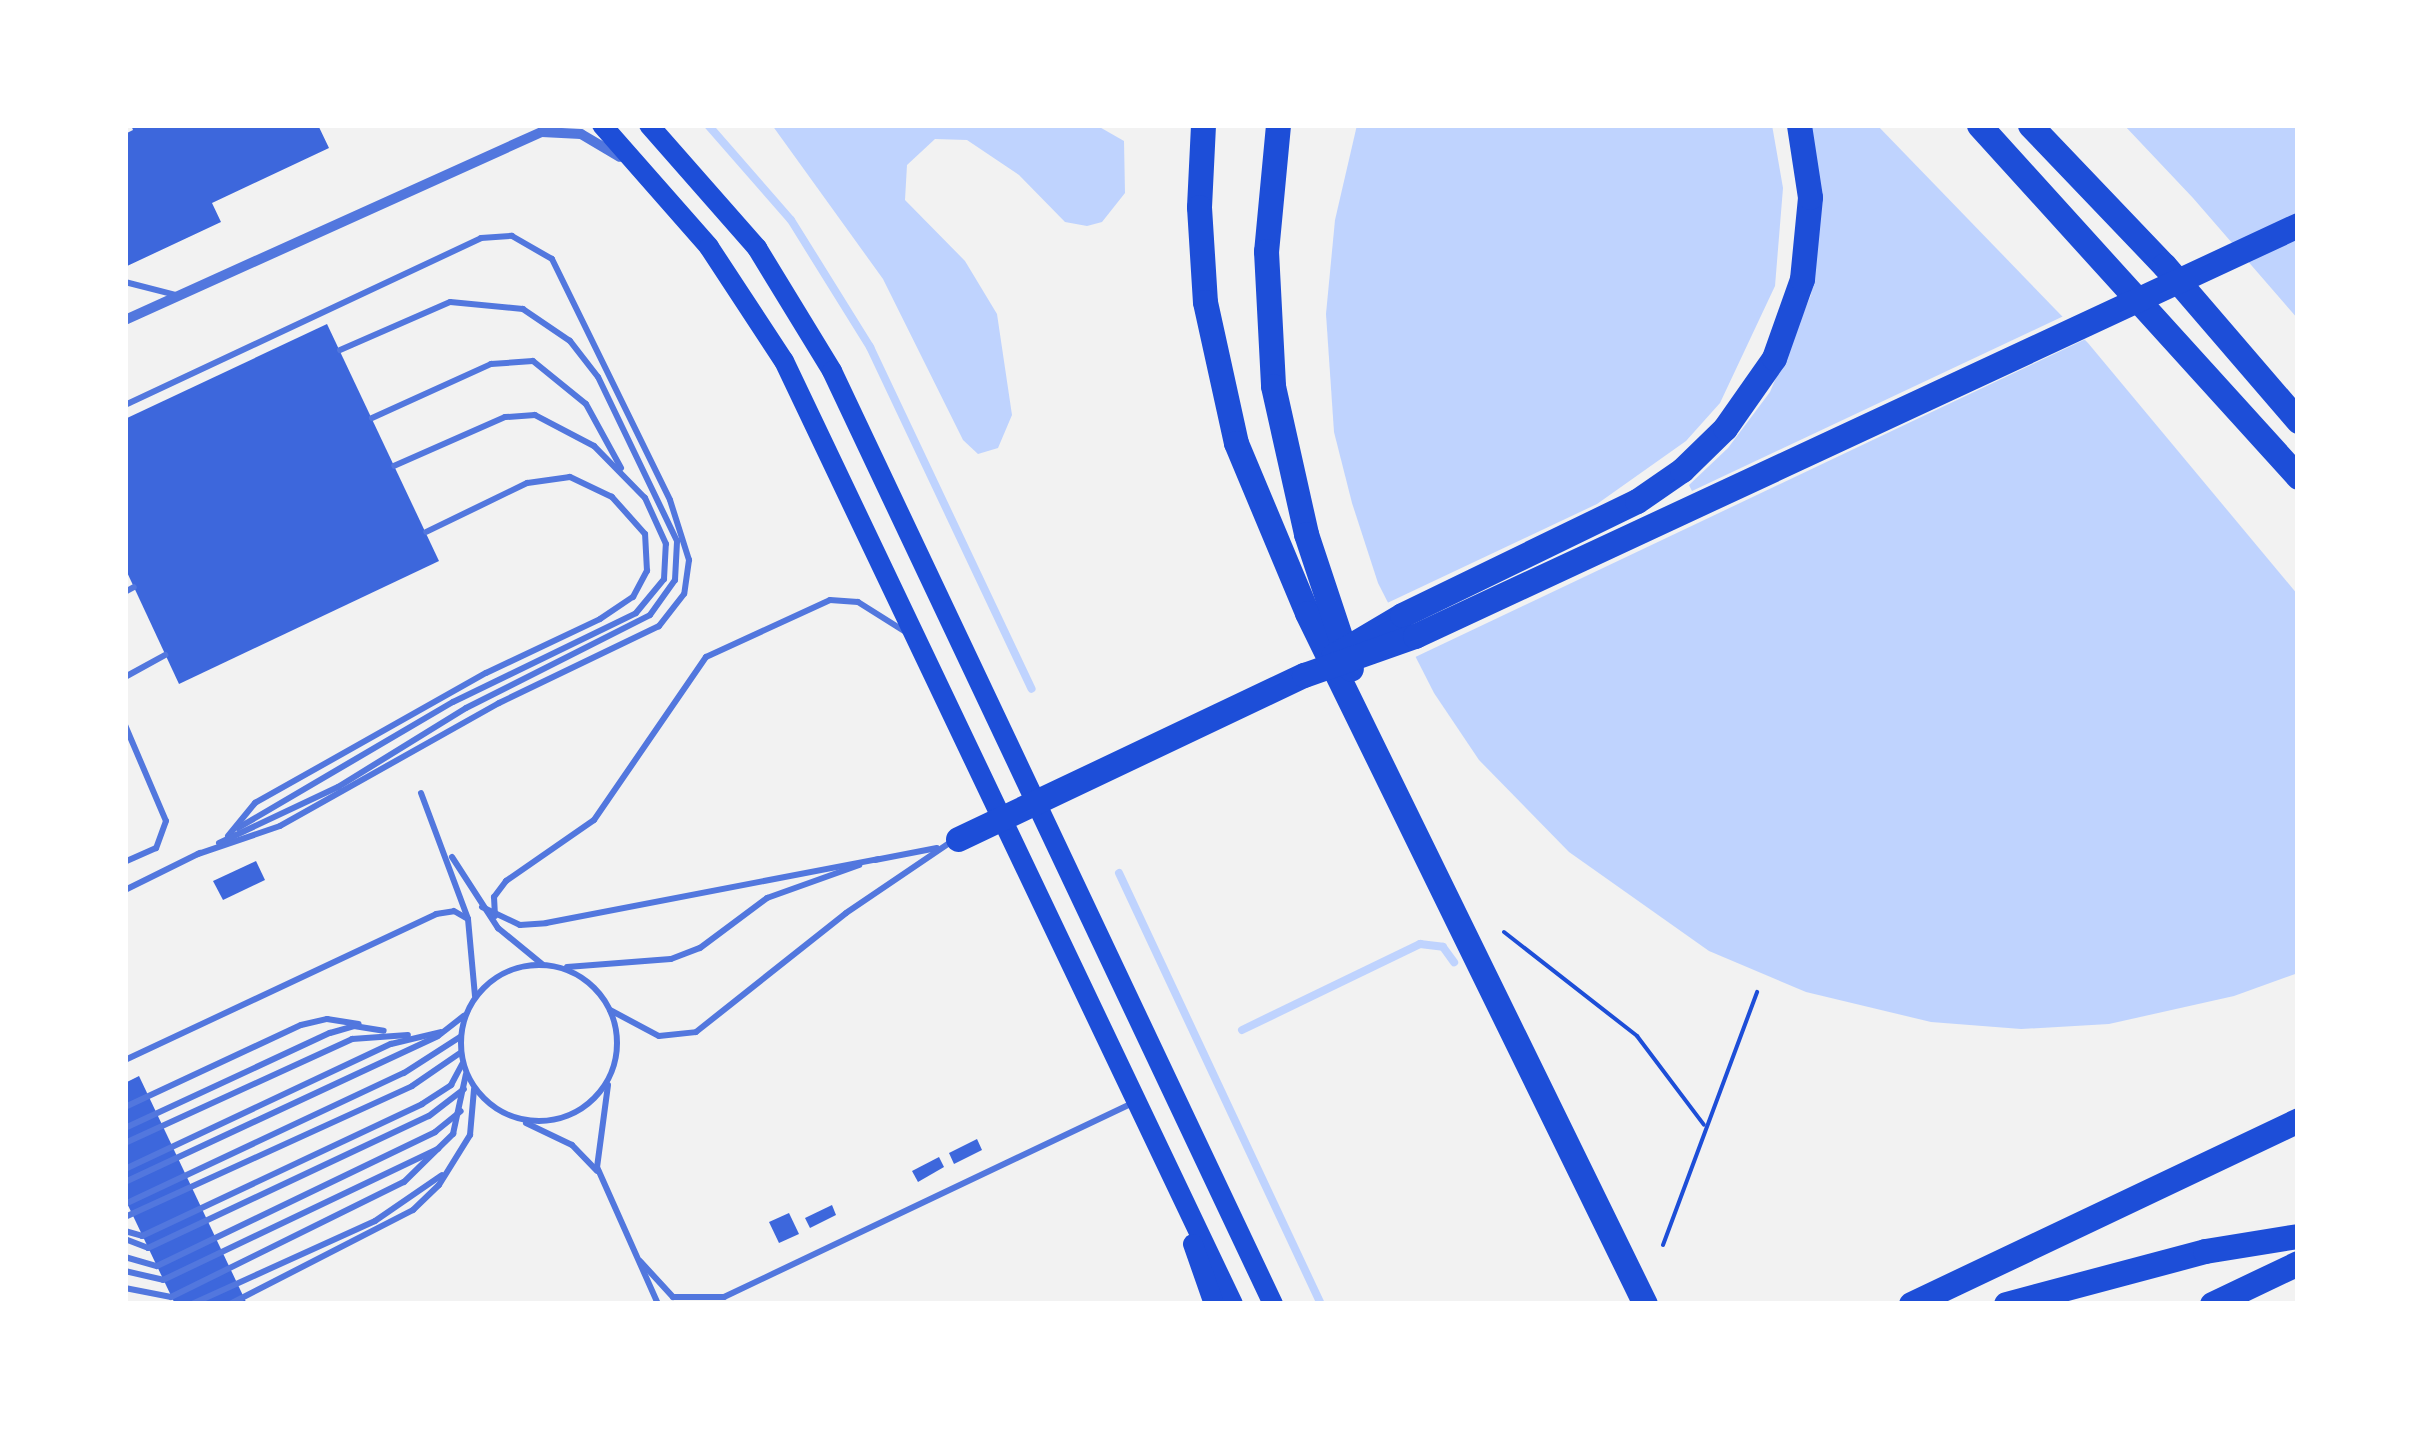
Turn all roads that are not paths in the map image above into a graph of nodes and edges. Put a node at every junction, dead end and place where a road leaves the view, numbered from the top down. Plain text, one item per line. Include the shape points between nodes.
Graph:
1 (602, 125) edge
2 (649, 125) edge
3 (1204, 125) edge
4 (1278, 125) edge
5 (1800, 125) edge
6 (1979, 125) edge
7 (2030, 125) edge
8 (683, 216) junction
9 (2298, 225) edge
10 (125, 282) edge
11 (181, 294) junction
12 (125, 320) edge
13 (340, 350) dead end
14 (125, 405) edge
15 (372, 418) dead end
16 (2298, 420) edge
17 (394, 466) dead end
18 (624, 474) junction
19 (2298, 477) edge
20 (426, 532) dead end
21 (134, 588) dead end
22 (125, 592) edge
23 (923, 647) junction
24 (166, 655) dead end
25 (1304, 675) junction
26 (125, 676) edge
27 (125, 725) edge
28 (422, 792) dead end
29 (233, 832) junction
30 (219, 843) junction
31 (948, 844) junction
32 (444, 845) junction
33 (198, 854) junction
34 (878, 859) junction
35 (126, 860) edge
36 (125, 890) edge
37 (482, 907) junction
38 (496, 916) junction
39 (468, 920) junction
40 (1464, 925) junction
41 (544, 964) junction
42 (560, 968) junction
43 (475, 997) junction
44 (610, 1009) junction
45 (465, 1016) junction
46 (364, 1026) junction
47 (447, 1031) junction
48 (395, 1033) junction
49 (414, 1036) junction
50 (460, 1036) junction
51 (461, 1052) junction
52 (125, 1060) edge
53 (463, 1063) junction
54 (466, 1073) junction
55 (611, 1074) junction
56 (465, 1088) junction
57 (474, 1088) junction
58 (1138, 1101) junction
59 (125, 1107) edge
60 (462, 1110) junction
61 (515, 1118) junction
62 (2298, 1120) edge
63 (125, 1128) edge
64 (125, 1144) edge
65 (444, 1146) junction
66 (451, 1167) junction
67 (125, 1169) edge
68 (600, 1176) junction
69 (125, 1182) edge
70 (1181, 1193) junction
71 (125, 1204) edge
72 (125, 1217) edge
73 (125, 1231) edge
74 (2298, 1236) edge
75 (125, 1239) edge
76 (125, 1258) edge
77 (640, 1261) junction
78 (2298, 1263) edge
79 (125, 1271) edge
80 (125, 1288) edge
81 (192, 1304) edge
82 (230, 1304) edge
83 (658, 1304) edge
84 (1214, 1304) edge
85 (1233, 1304) edge
86 (1273, 1304) edge
87 (1645, 1304) edge
88 (1911, 1304) edge
89 (2006, 1304) edge
90 (2212, 1304) edge

1 - 8 main road
2 - 86 main road via 757,248 832,371
3 - 40 highway via 1199,208 1205,302 1236,444 1307,612
4 - 40 highway via 1266,301 1284,449 1346,656
5 - 25 highway via 1810,197 1802,279 1774,358 1724,428 1682,470 1636,501 1402,615
6 - 19 highway
7 - 16 highway via 2164,265
8 - 11 street via 608,147 569,131 542,132
8 - 23 main road via 784,361
9 - 25 highway via 1414,636
10 - 11 lane
11 - 12 street
13 - 30 lane via 450,302 523,309 570,340 598,377 677,541 675,580 650,615 466,708 338,787
14 - 33 lane via 481,238 512,236 552,259 670,500 690,560 684,594 660,626 500,703 280,826
15 - 18 lane via 491,364 533,361 586,404
17 - 18 lane via 518,414 560,426
18 - 29 lane via 645,498 666,544 664,579 636,612 453,702
20 - 29 lane via 528,483 570,478 612,497 645,534 647,571 634,597 600,619 486,673 255,803
21 - 22 lane
23 - 38 lane via 886,615 858,602 830,600 706,657 594,820 506,881 494,897
23 - 58 main road
24 - 26 lane
25 - 31 highway
27 - 35 lane via 166,821 156,848
28 - 32 lane
29 - 30 lane
30 - 33 lane
31 - 34 lane
31 - 44 lane via 696,1032 659,1036
32 - 37 lane
32 - 39 lane
33 - 36 lane
34 - 38 lane via 546,924
34 - 42 lane via 767,898 700,948 671,960
37 - 38 lane
37 - 41 lane via 508,940
39 - 43 lane
39 - 52 lane via 454,911 436,914
40 - 87 highway
41 - 42 lane
41 - 43 lane via 500,975
42 - 44 lane via 584,979
43 - 45 lane
44 - 55 lane via 616,1035
45 - 47 lane
45 - 50 lane
46 - 48 lane
46 - 59 lane via 328,1018 300,1025
46 - 63 lane via 330,1033
47 - 49 lane
47 - 69 lane
48 - 49 lane
48 - 64 lane via 337,1045
49 - 67 lane
50 - 51 lane
50 - 71 lane via 404,1073
51 - 53 lane
51 - 72 lane via 412,1086
53 - 54 lane
53 - 73 lane via 451,1085 422,1104 142,1236
54 - 56 lane
54 - 57 lane
55 - 61 lane via 577,1112 540,1122
55 - 68 lane via 596,1144
56 - 60 lane
56 - 75 lane via 428,1116 148,1248
57 - 61 lane
57 - 66 lane via 474,1123
58 - 70 main road
58 - 77 lane via 724,1297 673,1297
60 - 65 lane
60 - 76 lane via 435,1132 157,1266
61 - 68 lane via 572,1145
62 - 88 highway
65 - 79 lane via 163,1280
65 - 80 lane via 390,1191 172,1297
66 - 81 lane via 375,1222
66 - 82 lane via 400,1220
68 - 77 lane
70 - 84 main road
70 - 85 main road
74 - 89 highway via 2205,1251
77 - 83 lane
78 - 90 highway

